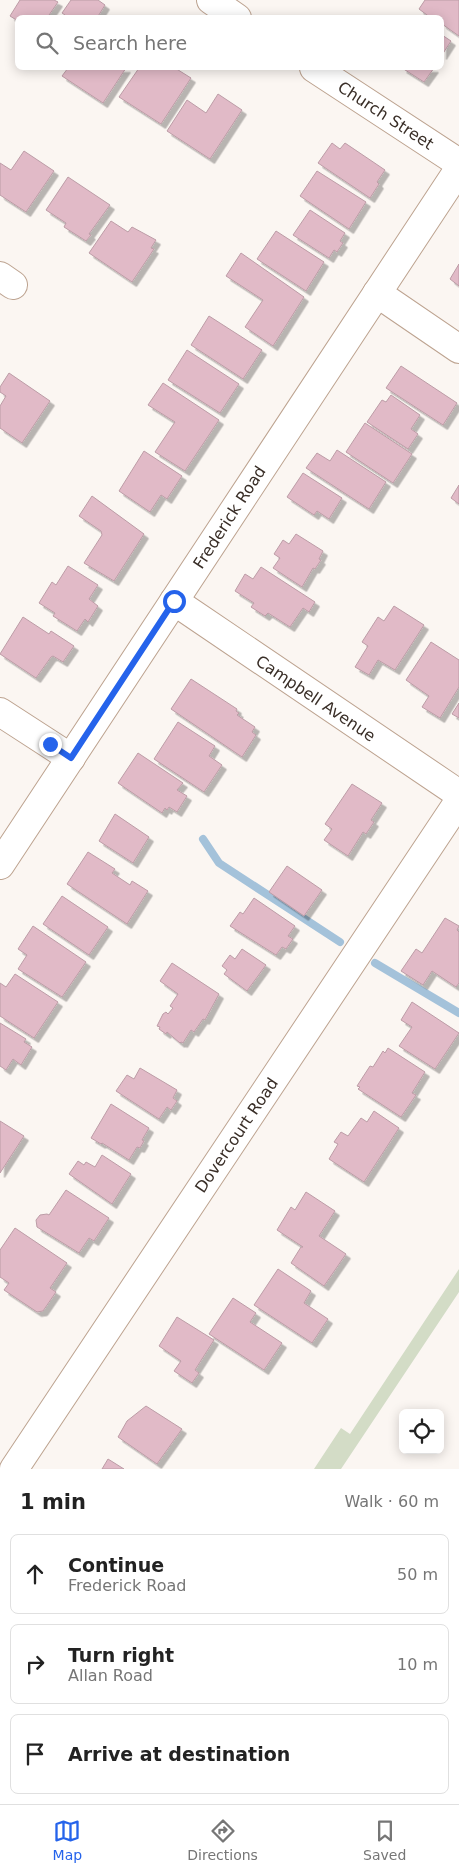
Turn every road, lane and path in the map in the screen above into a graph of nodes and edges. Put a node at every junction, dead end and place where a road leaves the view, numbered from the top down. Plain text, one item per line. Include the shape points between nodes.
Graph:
1 (211, 0) edge
2 (233, 15) edge
3 (317, 70) edge
4 (459, 163) edge
5 (459, 169) edge
6 (377, 293) junction
7 (459, 349) edge
8 (174, 601) junction
9 (0, 712) edge
10 (71, 758) junction
11 (459, 794) edge
12 (459, 801) edge
13 (0, 865) edge
14 (14, 1469) edge

1 - 2 street
3 - 4 street, Church Street
5 - 6 street, Frederick Road
6 - 7 street
6 - 8 street, Frederick Road
8 - 10 street, Frederick Road
8 - 11 street, Campbell Avenue
9 - 10 street
10 - 13 street, Frederick Road
12 - 14 street, Dovercourt Road

